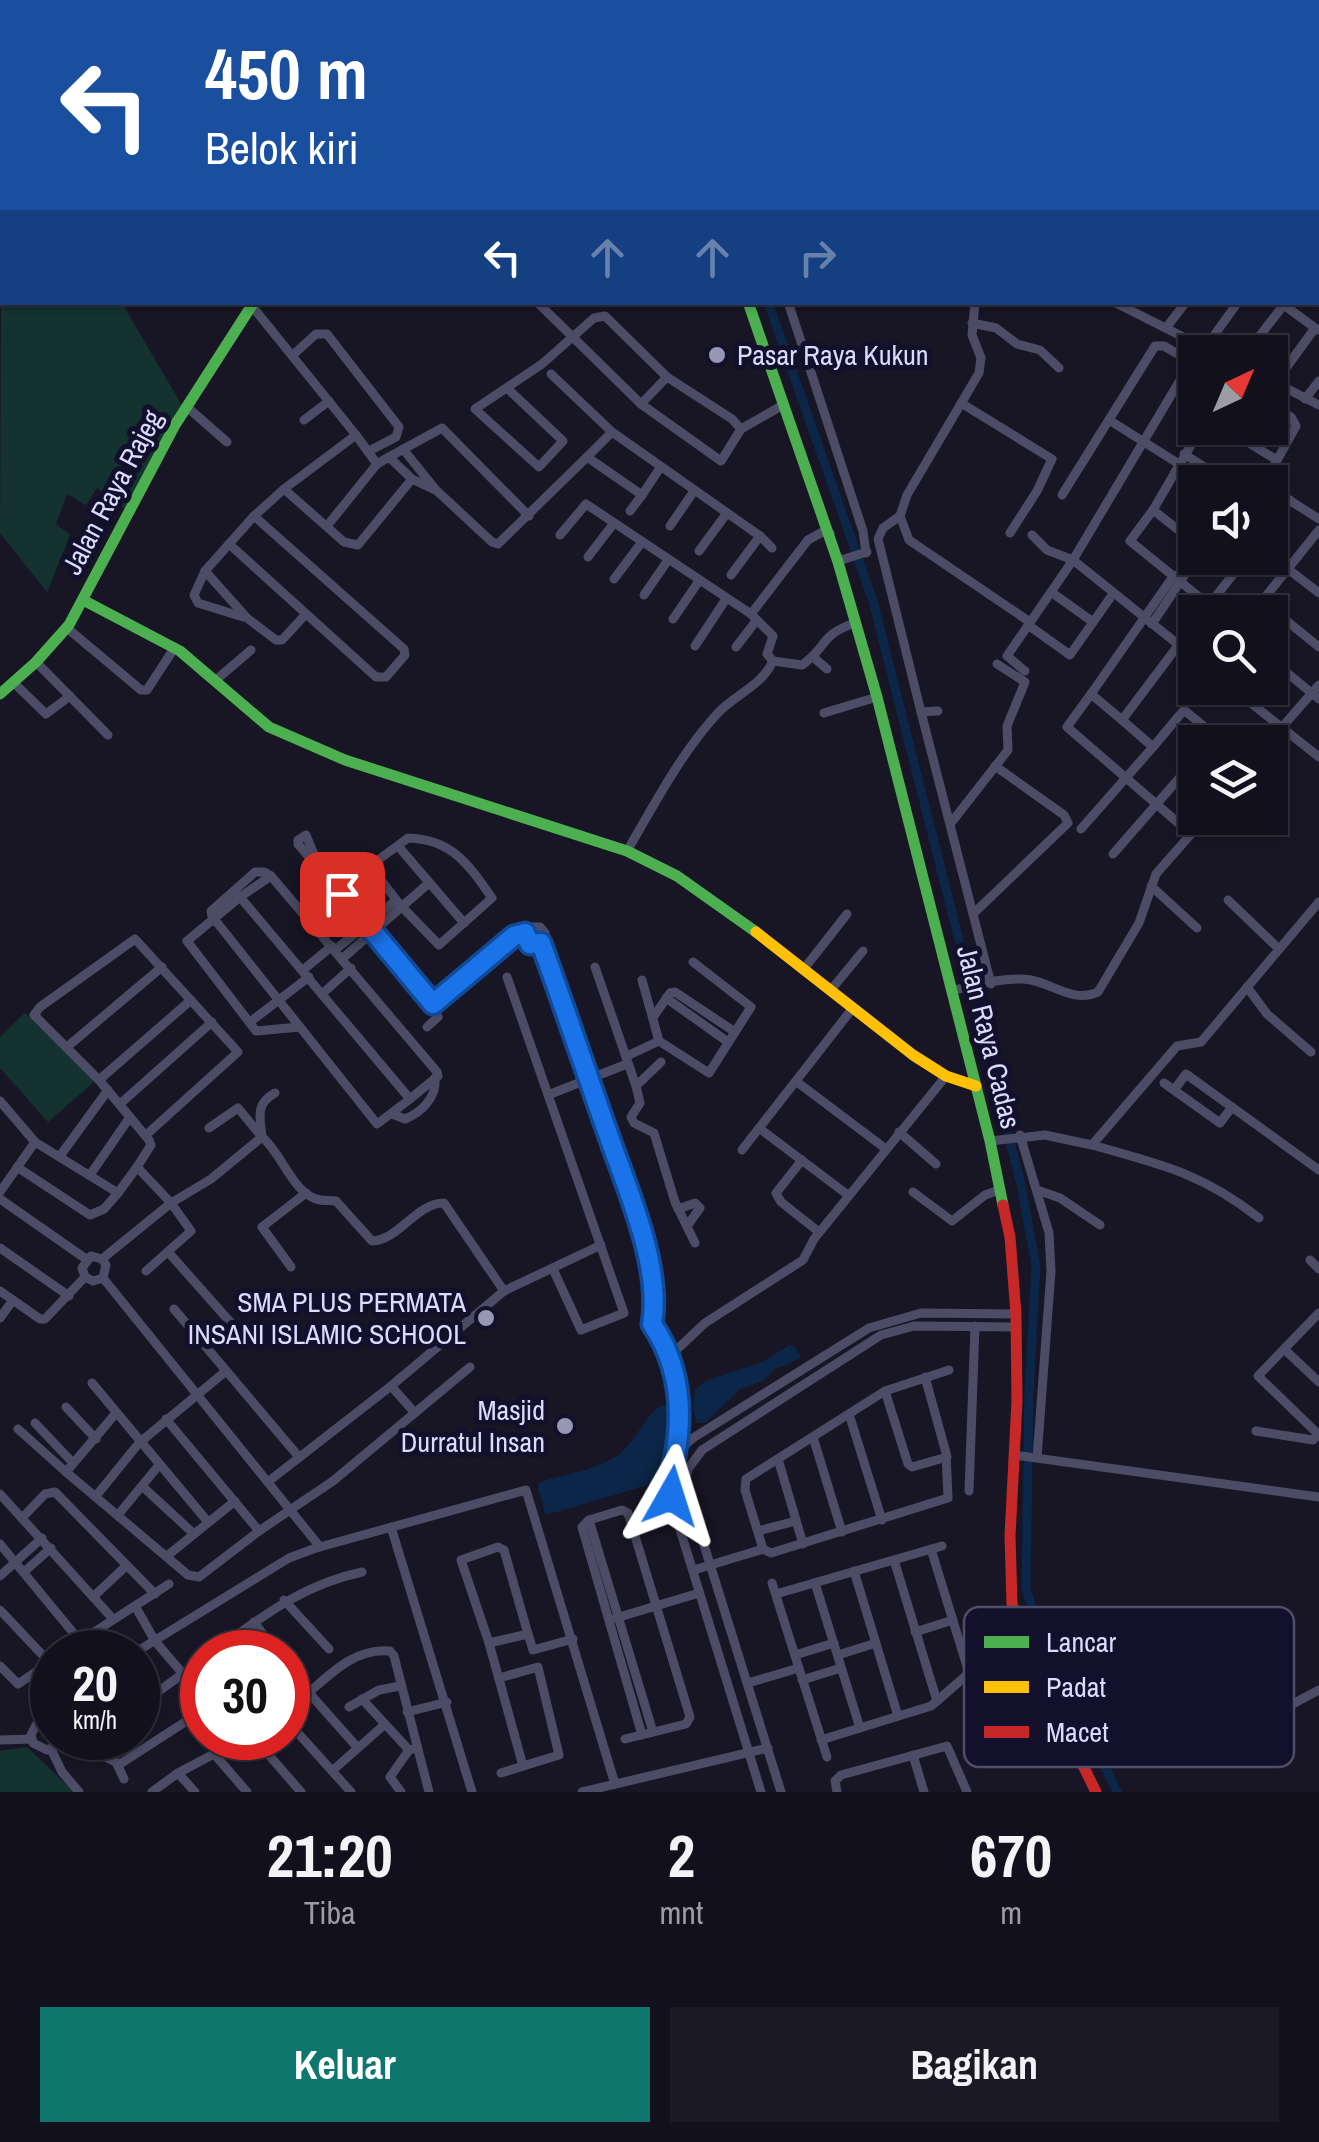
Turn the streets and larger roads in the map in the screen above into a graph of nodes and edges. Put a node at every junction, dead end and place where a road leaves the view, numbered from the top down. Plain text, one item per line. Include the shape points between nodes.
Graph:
1 (252, 305) edge
2 (254, 305) edge
3 (540, 305) edge
4 (596, 305) edge
5 (749, 305) edge
6 (789, 305) edge
7 (974, 305) edge
8 (1121, 305) edge
9 (1140, 305) edge
10 (1184, 305) edge
11 (1236, 305) edge
12 (1284, 305) edge
13 (1286, 305) edge
14 (1136, 312) junction
15 (600, 315) junction
16 (972, 323) junction
17 (1166, 328) junction
18 (1317, 329) edge
19 (1213, 335) edge
20 (1260, 335) edge
21 (572, 337) junction
22 (1178, 337) edge
23 (1178, 349) edge
24 (294, 354) junction
25 (1288, 363) edge
26 (1059, 368) dead end
27 (551, 374) dead end
28 (668, 377) junction
29 (1319, 382) edge
30 (1178, 387) edge
31 (508, 389) junction
32 (1288, 389) edge
33 (1306, 399) junction
34 (329, 401) junction
35 (961, 403) junction
36 (640, 404) junction
37 (783, 406) junction
38 (1319, 406) edge
39 (187, 407) junction
40 (1288, 414) edge
41 (304, 420) dead end
42 (1109, 420) junction
43 (741, 429) junction
44 (612, 432) junction
45 (356, 434) junction
46 (1288, 439) edge
47 (1144, 441) junction
48 (227, 442) dead end
49 (1190, 445) edge
50 (1252, 445) edge
51 (1285, 445) edge
52 (403, 450) junction
53 (369, 451) junction
54 (389, 457) junction
55 (586, 457) junction
56 (1277, 460) junction
57 (1179, 463) junction
58 (377, 464) junction
59 (1184, 465) edge
60 (1275, 465) edge
61 (660, 468) junction
62 (412, 479) junction
63 (284, 488) junction
64 (436, 490) junction
65 (694, 491) junction
66 (642, 494) junction
67 (1062, 495) dead end
68 (1290, 500) joint
69 (1288, 503) edge
70 (1153, 510) junction
71 (630, 511) dead end
72 (727, 513) junction
73 (254, 516) junction
74 (529, 516) junction
75 (900, 516) junction
76 (1319, 519) edge
77 (614, 523) junction
78 (327, 526) junction
79 (670, 526) dead end
80 (826, 530) junction
81 (1178, 530) edge
82 (1319, 530) edge
83 (1010, 533) dead end
84 (560, 534) dead end
85 (1032, 535) dead end
86 (760, 536) junction
87 (642, 542) junction
88 (230, 544) junction
89 (878, 547) junction
90 (772, 548) dead end
91 (699, 551) dead end
92 (854, 556) junction
93 (588, 557) dead end
94 (668, 560) junction
95 (1074, 560) junction
96 (1288, 568) joint
97 (205, 571) junction
98 (1182, 575) edge
99 (1233, 575) edge
100 (1282, 575) edge
101 (731, 576) dead end
102 (614, 579) dead end
103 (699, 581) junction
104 (1176, 581) junction
105 (1318, 590) edge
106 (1050, 592) junction
107 (644, 594) dead end
108 (1191, 595) edge
109 (1217, 595) edge
110 (1266, 595) edge
111 (1110, 598) dead end
112 (83, 600) junction
113 (726, 600) junction
114 (849, 601) junction
115 (306, 615) junction
116 (753, 617) junction
117 (247, 618) junction
118 (673, 619) dead end
119 (1148, 621) junction
120 (1288, 621) edge
121 (1093, 622) junction
122 (856, 623) junction
123 (1029, 624) junction
124 (66, 628) junction
125 (1178, 644) joint
126 (695, 646) dead end
127 (175, 647) junction
128 (736, 647) dead end
129 (1319, 647) edge
130 (251, 650) dead end
131 (814, 657) junction
132 (773, 661) junction
133 (36, 662) junction
134 (997, 664) dead end
135 (827, 669) dead end
136 (1025, 671) dead end
137 (1288, 672) edge
138 (217, 680) junction
139 (14, 682) junction
140 (1317, 692) edge
141 (0, 694) edge
142 (1091, 694) junction
143 (70, 696) junction
144 (877, 698) junction
145 (1255, 705) edge
146 (938, 711) dead end
147 (921, 712) junction
148 (824, 714) dead end
149 (1122, 720) junction
150 (1200, 725) edge
151 (1282, 725) edge
152 (1284, 725) edge
153 (1288, 730) edge
154 (108, 734) dead end
155 (1153, 747) junction
156 (1319, 757) edge
157 (995, 766) junction
158 (1126, 778) junction
159 (1178, 780) edge
160 (1157, 804) junction
161 (951, 822) junction
162 (1178, 823) edge
163 (1081, 830) dead end
164 (1190, 835) edge
165 (398, 846) junction
166 (627, 851) junction
167 (1113, 854) dead end
168 (318, 864) dead end
169 (271, 876) junction
170 (428, 883) junction
171 (1151, 886) junction
172 (240, 897) junction
173 (1228, 900) dead end
174 (1319, 902) edge
175 (398, 903) junction
176 (974, 913) junction
177 (848, 914) dead end
178 (214, 921) junction
179 (464, 923) junction
180 (368, 928) junction
181 (1197, 928) dead end
182 (525, 933) junction
183 (541, 943) junction
184 (1280, 949) junction
185 (337, 951) junction
186 (863, 951) dead end
187 (692, 962) dead end
188 (595, 967) dead end
189 (162, 968) junction
190 (352, 968) junction
191 (803, 970) junction
192 (306, 974) junction
193 (507, 976) dead end
194 (642, 980) dead end
195 (987, 984) junction
196 (1247, 987) junction
197 (957, 990) junction
198 (830, 991) junction
199 (322, 994) junction
200 (666, 998) junction
201 (279, 999) junction
202 (191, 1000) junction
203 (433, 1004) junction
204 (852, 1010) junction
205 (654, 1016) junction
206 (212, 1022) junction
207 (250, 1022) junction
208 (300, 1027) junction
209 (427, 1027) dead end
210 (735, 1032) junction
211 (659, 1041) junction
212 (728, 1042) junction
213 (67, 1047) junction
214 (1311, 1052) dead end
215 (627, 1060) junction
216 (661, 1062) dead end
217 (946, 1076) junction
218 (436, 1078) junction
219 (589, 1078) junction
220 (99, 1080) junction
221 (798, 1082) junction
222 (1164, 1082) dead end
223 (636, 1086) junction
224 (976, 1086) junction
225 (108, 1090) junction
226 (1174, 1090) junction
227 (275, 1093) dead end
228 (548, 1095) junction
229 (410, 1099) junction
230 (0, 1101) edge
231 (120, 1104) junction
232 (1232, 1107) junction
233 (392, 1114) junction
234 (130, 1117) junction
235 (208, 1128) dead end
236 (759, 1128) junction
237 (899, 1132) junction
238 (146, 1135) junction
239 (1018, 1136) junction
240 (262, 1137) junction
241 (995, 1140) junction
242 (36, 1142) junction
243 (1092, 1145) junction
244 (886, 1149) junction
245 (742, 1150) dead end
246 (60, 1156) junction
247 (802, 1160) junction
248 (936, 1164) dead end
249 (17, 1167) junction
250 (137, 1167) junction
251 (1319, 1170) edge
252 (90, 1175) junction
253 (999, 1190) junction
254 (1037, 1190) junction
255 (913, 1192) dead end
256 (118, 1193) junction
257 (306, 1193) junction
258 (848, 1195) junction
259 (0, 1196) edge
260 (171, 1202) junction
261 (678, 1209) junction
262 (1259, 1218) dead end
263 (1100, 1225) dead end
264 (687, 1226) junction
265 (819, 1232) junction
266 (695, 1242) dead end
267 (601, 1246) junction
268 (0, 1248) edge
269 (168, 1252) junction
270 (102, 1259) junction
271 (86, 1260) junction
272 (1310, 1260) dead end
273 (291, 1267) dead end
274 (553, 1268) junction
275 (1319, 1269) edge
276 (146, 1271) dead end
277 (84, 1276) junction
278 (103, 1278) junction
279 (0, 1291) edge
280 (504, 1291) junction
281 (69, 1296) junction
282 (12, 1300) junction
283 (174, 1309) dead end
284 (0, 1318) edge
285 (1317, 1320) edge
286 (1015, 1321) junction
287 (233, 1326) junction
288 (975, 1326) junction
289 (246, 1341) dead end
290 (206, 1346) junction
291 (1284, 1349) junction
292 (671, 1355) junction
293 (470, 1367) dead end
294 (949, 1370) dead end
295 (226, 1371) junction
296 (925, 1378) junction
297 (1319, 1382) edge
298 (92, 1383) dead end
299 (391, 1386) junction
300 (885, 1392) junction
301 (196, 1396) junction
302 (66, 1407) dead end
303 (116, 1413) junction
304 (415, 1413) junction
305 (849, 1414) junction
306 (166, 1419) junction
307 (35, 1423) dead end
308 (18, 1429) dead end
309 (707, 1430) junction
310 (1256, 1430) dead end
311 (1319, 1434) edge
312 (812, 1438) junction
313 (96, 1439) junction
314 (714, 1442) junction
315 (139, 1443) junction
316 (1016, 1456) junction
317 (300, 1457) junction
318 (947, 1457) junction
319 (1034, 1457) junction
320 (675, 1458) junction
321 (778, 1458) junction
322 (159, 1465) junction
323 (70, 1468) junction
324 (268, 1481) junction
325 (142, 1486) junction
326 (969, 1491) dead end
327 (0, 1494) edge
328 (96, 1496) junction
329 (1319, 1496) edge
330 (234, 1500) junction
331 (292, 1510) junction
332 (118, 1515) junction
333 (22, 1518) junction
334 (796, 1520) junction
335 (882, 1520) junction
336 (208, 1522) junction
337 (391, 1528) junction
338 (259, 1530) junction
339 (758, 1531) junction
340 (842, 1532) junction
341 (194, 1534) junction
342 (42, 1538) junction
343 (0, 1544) edge
344 (803, 1544) junction
345 (320, 1547) junction
346 (51, 1548) junction
347 (763, 1549) junction
348 (167, 1556) junction
349 (894, 1560) junction
350 (16, 1561) junction
351 (710, 1565) junction
352 (126, 1566) junction
353 (694, 1570) junction
354 (25, 1571) junction
355 (854, 1571) junction
356 (362, 1572) dead end
357 (0, 1576) edge
358 (815, 1583) junction
359 (169, 1584) dead end
360 (699, 1593) junction
361 (154, 1594) junction
362 (93, 1597) junction
363 (284, 1600) junction
364 (135, 1606) junction
365 (656, 1606) junction
366 (1013, 1607) edge
367 (0, 1610) edge
368 (613, 1619) junction
369 (113, 1620) junction
370 (953, 1620) junction
371 (254, 1622) junction
372 (71, 1630) edge
373 (97, 1630) edge
374 (149, 1630) edge
375 (243, 1630) edge
376 (260, 1630) edge
377 (916, 1632) junction
378 (528, 1634) junction
379 (160, 1638) edge
380 (573, 1639) junction
381 (30, 1641) edge
382 (489, 1643) junction
383 (834, 1643) junction
384 (876, 1644) junction
385 (160, 1646) edge
386 (329, 1649) dead end
387 (533, 1650) junction
388 (795, 1655) junction
389 (838, 1655) junction
390 (964, 1656) edge
391 (0, 1666) edge
392 (538, 1667) junction
393 (798, 1668) junction
394 (841, 1668) junction
395 (180, 1670) edge
396 (30, 1676) edge
397 (964, 1677) edge
398 (498, 1678) junction
399 (802, 1680) junction
400 (748, 1683) junction
401 (400, 1686) junction
402 (1319, 1690) edge
403 (310, 1694) joint
404 (362, 1699) junction
405 (937, 1701) junction
406 (446, 1702) junction
407 (1294, 1703) edge
408 (349, 1707) dead end
409 (407, 1712) junction
410 (898, 1716) junction
411 (180, 1725) edge
412 (384, 1725) junction
413 (860, 1728) junction
414 (648, 1734) junction
415 (30, 1739) edge
416 (625, 1739) dead end
417 (0, 1740) edge
418 (821, 1740) junction
419 (310, 1746) edge
420 (358, 1747) junction
421 (768, 1748) junction
422 (413, 1749) junction
423 (749, 1752) junction
424 (912, 1755) junction
425 (826, 1757) dead end
426 (56, 1760) edge
427 (110, 1760) edge
428 (204, 1760) edge
429 (218, 1760) edge
430 (273, 1760) edge
431 (116, 1764) junction
432 (522, 1766) junction
433 (1084, 1767) edge
434 (332, 1771) junction
435 (178, 1773) junction
436 (501, 1773) dead end
437 (124, 1778) dead end
438 (615, 1784) junction
439 (79, 1792) edge
440 (153, 1792) edge
441 (195, 1792) edge
442 (247, 1792) edge
443 (301, 1792) edge
444 (351, 1792) edge
445 (400, 1792) edge
446 (430, 1792) edge
447 (472, 1792) edge
448 (582, 1792) edge
449 (761, 1792) edge
450 (782, 1792) edge
451 (837, 1792) edge
452 (924, 1792) edge
453 (970, 1792) edge
454 (1096, 1792) edge

1 - 39 street, Jalan Raya Rajeg
2 - 24 street
3 - 21 street
4 - 15 street
5 - 37 street, Jalan Raya Cadas
6 - 92 street via 863,531
7 - 16 street
8 - 14 street
9 - 14 street
10 - 17 street
11 - 19 street
12 - 20 street
13 - 18 street
14 - 17 street
15 - 21 street
15 - 28 street
16 - 26 street via 1040,350
16 - 35 street via 980,366
17 - 22 street
18 - 25 street
21 - 31 street
21 - 36 street
23 - 42 street via 1155,346
24 - 34 street
24 - 53 street via 316,334 328,334 399,427 396,437
27 - 44 street
28 - 36 street
28 - 43 street
29 - 33 street
30 - 47 street
31 - 31 street via 563,441 538,468 474,409
32 - 33 street
33 - 38 street
34 - 41 street
34 - 45 street
35 - 75 street
35 - 83 street via 1052,459
36 - 43 street via 721,461
37 - 43 street
37 - 80 street, Jalan Raya Cadas
39 - 48 street
39 - 112 street, Jalan Raya Rajeg
40 - 46 street via 1296,424
42 - 47 street
42 - 67 street
44 - 55 street
44 - 61 street
45 - 53 street
45 - 63 street
47 - 57 street
47 - 95 street
49 - 57 street
50 - 56 street
51 - 56 street
52 - 54 street
52 - 64 street
52 - 74 street via 442,428
53 - 58 street
54 - 58 street
54 - 62 street
55 - 66 street
55 - 74 street
56 - 60 street
57 - 59 street
57 - 70 street
58 - 78 street
61 - 65 street
61 - 66 street
62 - 64 street
62 - 78 street via 358,545
63 - 73 street
63 - 78 street
64 - 74 street via 492,542 505,540
65 - 72 street
65 - 79 street
66 - 71 street
68 - 69 street
68 - 76 street
70 - 81 street
70 - 104 street via 1130,541
72 - 86 street
72 - 91 street
73 - 88 street
73 - 115 street via 405,656 379,678
75 - 89 street via 883,528
75 - 123 street via 909,540
77 - 84 street via 586,504
77 - 87 street
77 - 93 street
80 - 92 street
80 - 114 street, Jalan Raya Cadas
80 - 116 street via 808,540
82 - 96 street
85 - 95 street via 1047,550
86 - 90 street
86 - 101 street
87 - 94 street
87 - 102 street
88 - 97 street
88 - 115 street
89 - 92 street
89 - 147 street
92 - 114 street
94 - 103 street
94 - 107 street
95 - 106 street
95 - 119 street
96 - 105 street
97 - 117 street
97 - 117 street via 194,596 198,603
98 - 104 street
99 - 109 street
100 - 110 street
103 - 113 street
103 - 118 street
104 - 108 street
104 - 119 street
106 - 121 street
106 - 123 street
111 - 121 street
112 - 124 street, Jalan Raya Rajeg
112 - 127 street
113 - 116 street
113 - 126 street
114 - 122 street, Jalan Raya Cadas
115 - 117 street via 282,640
116 - 128 street
116 - 132 street via 773,636 767,652
119 - 125 street
119 - 142 street
120 - 129 street
121 - 123 street via 1070,655
122 - 131 street via 828,635
122 - 144 street, Jalan Raya Cadas
123 - 136 street via 1007,656
124 - 127 street via 141,690
124 - 133 street, Jalan Raya Rajeg
125 - 149 street
127 - 138 street
130 - 138 street
131 - 132 street via 802,665
131 - 135 street
132 - 166 street via 760,681 715,716
133 - 139 street, Jalan Raya Rajeg
133 - 143 street
134 - 157 street via 1025,682 1008,726 1008,750
137 - 140 street
138 - 166 street via 270,727 345,760
139 - 141 street, Jalan Raya Rajeg
139 - 143 street via 46,714
140 - 152 street
142 - 149 street
142 - 158 street via 1067,727
143 - 154 street
144 - 148 street
144 - 197 street, Jalan Raya Cadas
145 - 151 street
146 - 147 street
147 - 161 street
149 - 155 street
150 - 155 street via 1184,710
153 - 156 street
155 - 158 street
157 - 161 street
157 - 176 street via 1068,823
158 - 160 street
158 - 163 street
159 - 160 street
160 - 162 street
160 - 167 street
161 - 176 street
164 - 171 street
165 - 170 street
165 - 175 street via 370,866
165 - 179 street via 411,838 458,854 492,898
166 - 191 street via 677,876
168 - 180 street
169 - 172 street
169 - 178 street via 255,872 212,910
169 - 185 street
170 - 175 street
170 - 179 street
171 - 181 street
171 - 195 street via 1139,922 1094,994 1079,996 1027,979
172 - 178 street
172 - 192 street
173 - 184 street
174 - 184 street
175 - 179 street via 436,944
175 - 180 street
176 - 195 street
177 - 191 street
178 - 201 street
178 - 207 street via 186,940
180 - 185 street
180 - 203 street
182 - 183 street via 530,944
182 - 183 street via 540,926
182 - 203 street
183 - 219 street
184 - 196 street
185 - 190 street
185 - 192 street
186 - 198 street
187 - 210 street via 751,1006
188 - 215 street
189 - 202 street
189 - 213 street
189 - 213 street via 136,939 40,1007 34,1015
190 - 199 street
190 - 218 street
191 - 198 street
192 - 199 street
192 - 201 street
193 - 228 street
194 - 205 street
195 - 197 street
196 - 214 street
196 - 243 street via 1201,1042 1177,1046
197 - 224 street, Jalan Raya Cadas
198 - 204 street
199 - 229 street
200 - 205 street
200 - 210 street via 675,992
200 - 212 street
201 - 207 street
201 - 208 street
202 - 206 street
202 - 220 street
203 - 209 street via 438,1017
204 - 217 street
204 - 221 street
205 - 211 street
206 - 231 street
206 - 238 street via 237,1054
207 - 208 street via 256,1030
208 - 233 street via 377,1124
210 - 212 street
211 - 212 street via 708,1073
211 - 215 street
213 - 220 street
215 - 219 street
215 - 223 street
216 - 223 street
217 - 224 street
217 - 237 street
218 - 229 street
218 - 233 street via 420,1111 404,1119
219 - 228 street
219 - 292 street via 650,1268 652,1324
220 - 225 street
221 - 236 street
221 - 244 street
222 - 226 street
223 - 261 street via 640,1103 631,1117 654,1133
224 - 241 street, Jalan Raya Cadas
225 - 231 street
225 - 246 street
226 - 232 street via 1186,1074
226 - 232 street via 1220,1123
227 - 240 street via 259,1110
228 - 267 street
229 - 233 street
230 - 242 street
231 - 234 street
232 - 251 street
234 - 238 street
234 - 252 street
235 - 240 street via 238,1108
236 - 245 street
236 - 247 street
237 - 244 street
237 - 248 street
238 - 250 street via 151,1145
239 - 241 street
239 - 243 street
239 - 254 street
240 - 257 street
240 - 260 street
241 - 253 street, Jalan Raya Cadas
242 - 246 street
242 - 249 street
243 - 262 street via 1202,1180
244 - 258 street
246 - 252 street
247 - 258 street
247 - 265 street via 776,1194
249 - 256 street via 90,1215
249 - 259 street
250 - 256 street
250 - 260 street
252 - 256 street
253 - 255 street via 952,1222
253 - 286 street, Jalan Raya Cadas via 1010,1237
254 - 263 street
254 - 319 street via 1051,1271
257 - 273 street via 262,1227
257 - 280 street via 336,1201 377,1242 444,1203
258 - 265 street
259 - 271 street
260 - 269 street via 191,1231
260 - 270 street
261 - 264 street
261 - 264 street via 696,1203 700,1208
264 - 266 street
265 - 292 street via 804,1260 704,1323
267 - 274 street
267 - 274 street via 622,1315 581,1330
268 - 281 street
269 - 276 street
269 - 287 street
270 - 271 street
270 - 278 street
271 - 277 street
272 - 275 street
274 - 280 street
277 - 278 street
277 - 281 street
278 - 301 street
279 - 282 street
280 - 299 street
281 - 282 street via 40,1319
282 - 284 street
283 - 290 street
285 - 291 street
286 - 288 street
286 - 309 street via 920,1313 869,1328
286 - 316 street, Jalan Raya Cadas
287 - 289 street
287 - 290 street
288 - 314 street via 914,1326 881,1335
288 - 326 street
290 - 295 street
291 - 297 street
291 - 311 street via 1258,1376
292 - 320 street via 680,1400
293 - 304 street
294 - 296 street
295 - 301 street
295 - 317 street
296 - 300 street
296 - 318 street
298 - 303 street
299 - 304 street
299 - 317 street
300 - 305 street
300 - 318 street via 908,1464
301 - 306 street
301 - 324 street
302 - 313 street
303 - 313 street
303 - 315 street
304 - 331 street
305 - 312 street
305 - 335 street
306 - 315 street
306 - 330 street
307 - 323 street
308 - 323 street
309 - 314 street
309 - 320 street
310 - 311 street via 1313,1440
312 - 321 street
312 - 340 street
313 - 323 street
314 - 351 street via 695,1458 685,1484
315 - 322 street
315 - 328 street
316 - 319 street
316 - 366 street, Jalan Raya Cadas
317 - 324 street
318 - 335 street via 948,1498
319 - 329 street
320 - 353 street via 671,1496
321 - 334 street
321 - 339 street via 744,1484
322 - 325 street
322 - 336 street
323 - 328 street
324 - 331 street
325 - 332 street
325 - 341 street
327 - 333 street
328 - 332 street
330 - 336 street
330 - 338 street
331 - 338 street
331 - 345 street
332 - 348 street
333 - 342 street
333 - 352 street via 55,1492
334 - 339 street
334 - 344 street
335 - 340 street
336 - 341 street
337 - 345 street
337 - 380 street via 526,1490
337 - 406 street
338 - 348 street via 200,1577
339 - 347 street
340 - 344 street
341 - 348 street
342 - 346 street
342 - 350 street
343 - 350 street
344 - 347 street via 771,1554
345 - 379 street via 281,1562
346 - 354 street
346 - 362 street
347 - 351 street
349 - 355 street
349 - 370 street via 936,1548
349 - 377 street
350 - 354 street
350 - 357 street
351 - 353 street
351 - 400 street
352 - 361 street
352 - 362 street
353 - 360 street
354 - 372 street
355 - 358 street
355 - 384 street
356 - 363 street
358 - 383 street
358 - 388 street via 774,1589
359 - 361 street
360 - 365 street
360 - 423 street
361 - 364 street
362 - 369 street
363 - 371 street
363 - 386 street
364 - 369 street
364 - 374 street
365 - 368 street
365 - 368 street via 626,1511 589,1520
365 - 414 street via 690,1719
367 - 381 street
368 - 414 street
369 - 373 street
370 - 377 street
370 - 390 street
371 - 375 street
371 - 376 street
377 - 405 street
378 - 382 street
378 - 382 street via 498,1547 461,1560
378 - 387 street
380 - 387 street
380 - 438 street
382 - 398 street
383 - 388 street
383 - 389 street
384 - 389 street
384 - 410 street
385 - 395 street
387 - 392 street
388 - 393 street
389 - 394 street
391 - 396 street via 18,1684
392 - 398 street
392 - 432 street via 559,1755
393 - 399 street
393 - 400 street
394 - 399 street
394 - 413 street
397 - 405 street
398 - 432 street
399 - 418 street
400 - 421 street
401 - 403 street via 394,1656 383,1650 335,1668
401 - 404 street
401 - 409 street
402 - 407 street
403 - 420 street
404 - 408 street
404 - 412 street
405 - 410 street
406 - 409 street
406 - 447 street
409 - 422 street
410 - 413 street
411 - 431 street
412 - 420 street
412 - 422 street
413 - 418 street
414 - 416 street
415 - 417 street
418 - 425 street
419 - 434 street
420 - 434 street
421 - 423 street
421 - 450 street
422 - 445 street via 390,1776
422 - 446 street
423 - 438 street
423 - 449 street
424 - 451 street via 841,1776
424 - 452 street
424 - 453 street via 948,1746
426 - 439 street
427 - 431 street
428 - 435 street
429 - 442 street
430 - 443 street
431 - 437 street
432 - 436 street
433 - 454 street, Jalan Raya Cadas
434 - 444 street
435 - 440 street
435 - 441 street
438 - 448 street

